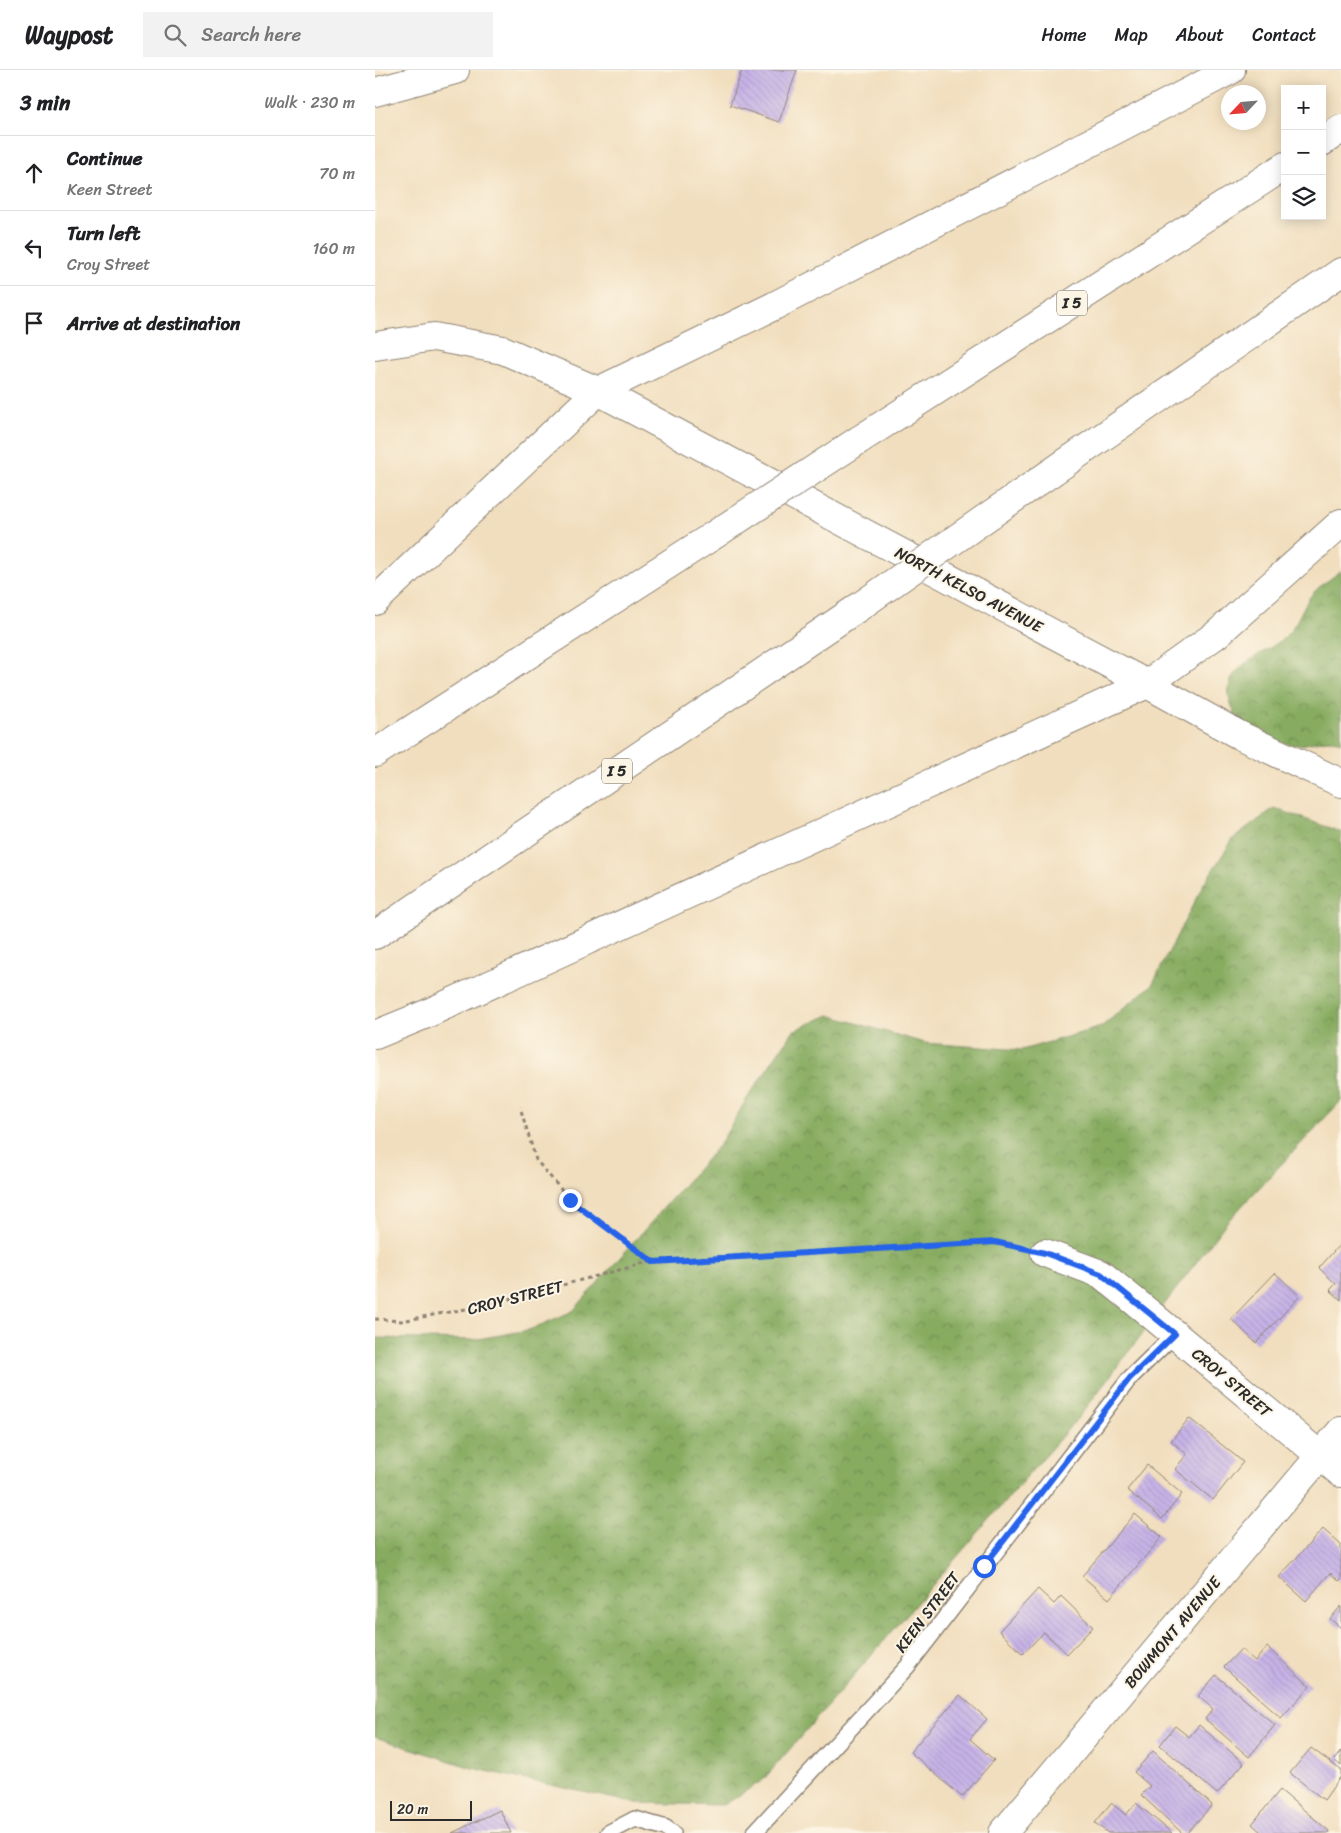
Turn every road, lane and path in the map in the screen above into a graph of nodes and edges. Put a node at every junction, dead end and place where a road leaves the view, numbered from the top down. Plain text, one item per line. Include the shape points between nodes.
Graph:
1 (455, 70) edge
2 (1231, 70) edge
3 (375, 92) edge
4 (1341, 130) edge
5 (1326, 139) edge
6 (1281, 169) edge
7 (1341, 272) edge
8 (375, 346) edge
9 (598, 391) junction
10 (1341, 523) edge
11 (375, 601) edge
12 (1147, 684) junction
13 (375, 753) edge
14 (1341, 783) edge
15 (375, 935) edge
16 (375, 1035) edge
17 (521, 1107) dead end
18 (1045, 1253) joint
19 (653, 1262) junction
20 (375, 1320) edge
21 (1175, 1334) junction
22 (1341, 1430) edge
23 (1320, 1456) junction
24 (1341, 1473) edge
25 (608, 1833) edge
26 (673, 1833) edge
27 (754, 1833) edge
28 (1003, 1833) edge

1 - 3 main road
2 - 9 main road via 774,306
4 - 5 main road
6 - 13 main road, I 5, bridge
7 - 15 main road, I 5, bridge via 859,607
8 - 9 main road, NORTH KELSO AVENUE via 434,337 503,350
9 - 11 main road
9 - 12 main road, NORTH KELSO AVENUE
10 - 12 main road via 1217,634
12 - 14 main road, NORTH KELSO AVENUE via 1241,736
12 - 16 main road
17 - 19 path via 537,1160 570,1200
18 - 19 path, CROY STREET via 995,1242
18 - 21 main road, CROY STREET via 1101,1274
19 - 20 path, CROY STREET via 487,1305 401,1321
21 - 23 main road, CROY STREET
21 - 27 lane, KEEN STREET via 1130,1378 907,1667
22 - 23 main road, BOWMONT AVENUE
23 - 24 main road, CROY STREET
23 - 28 main road, BOWMONT AVENUE
25 - 26 lane via 635,1819

